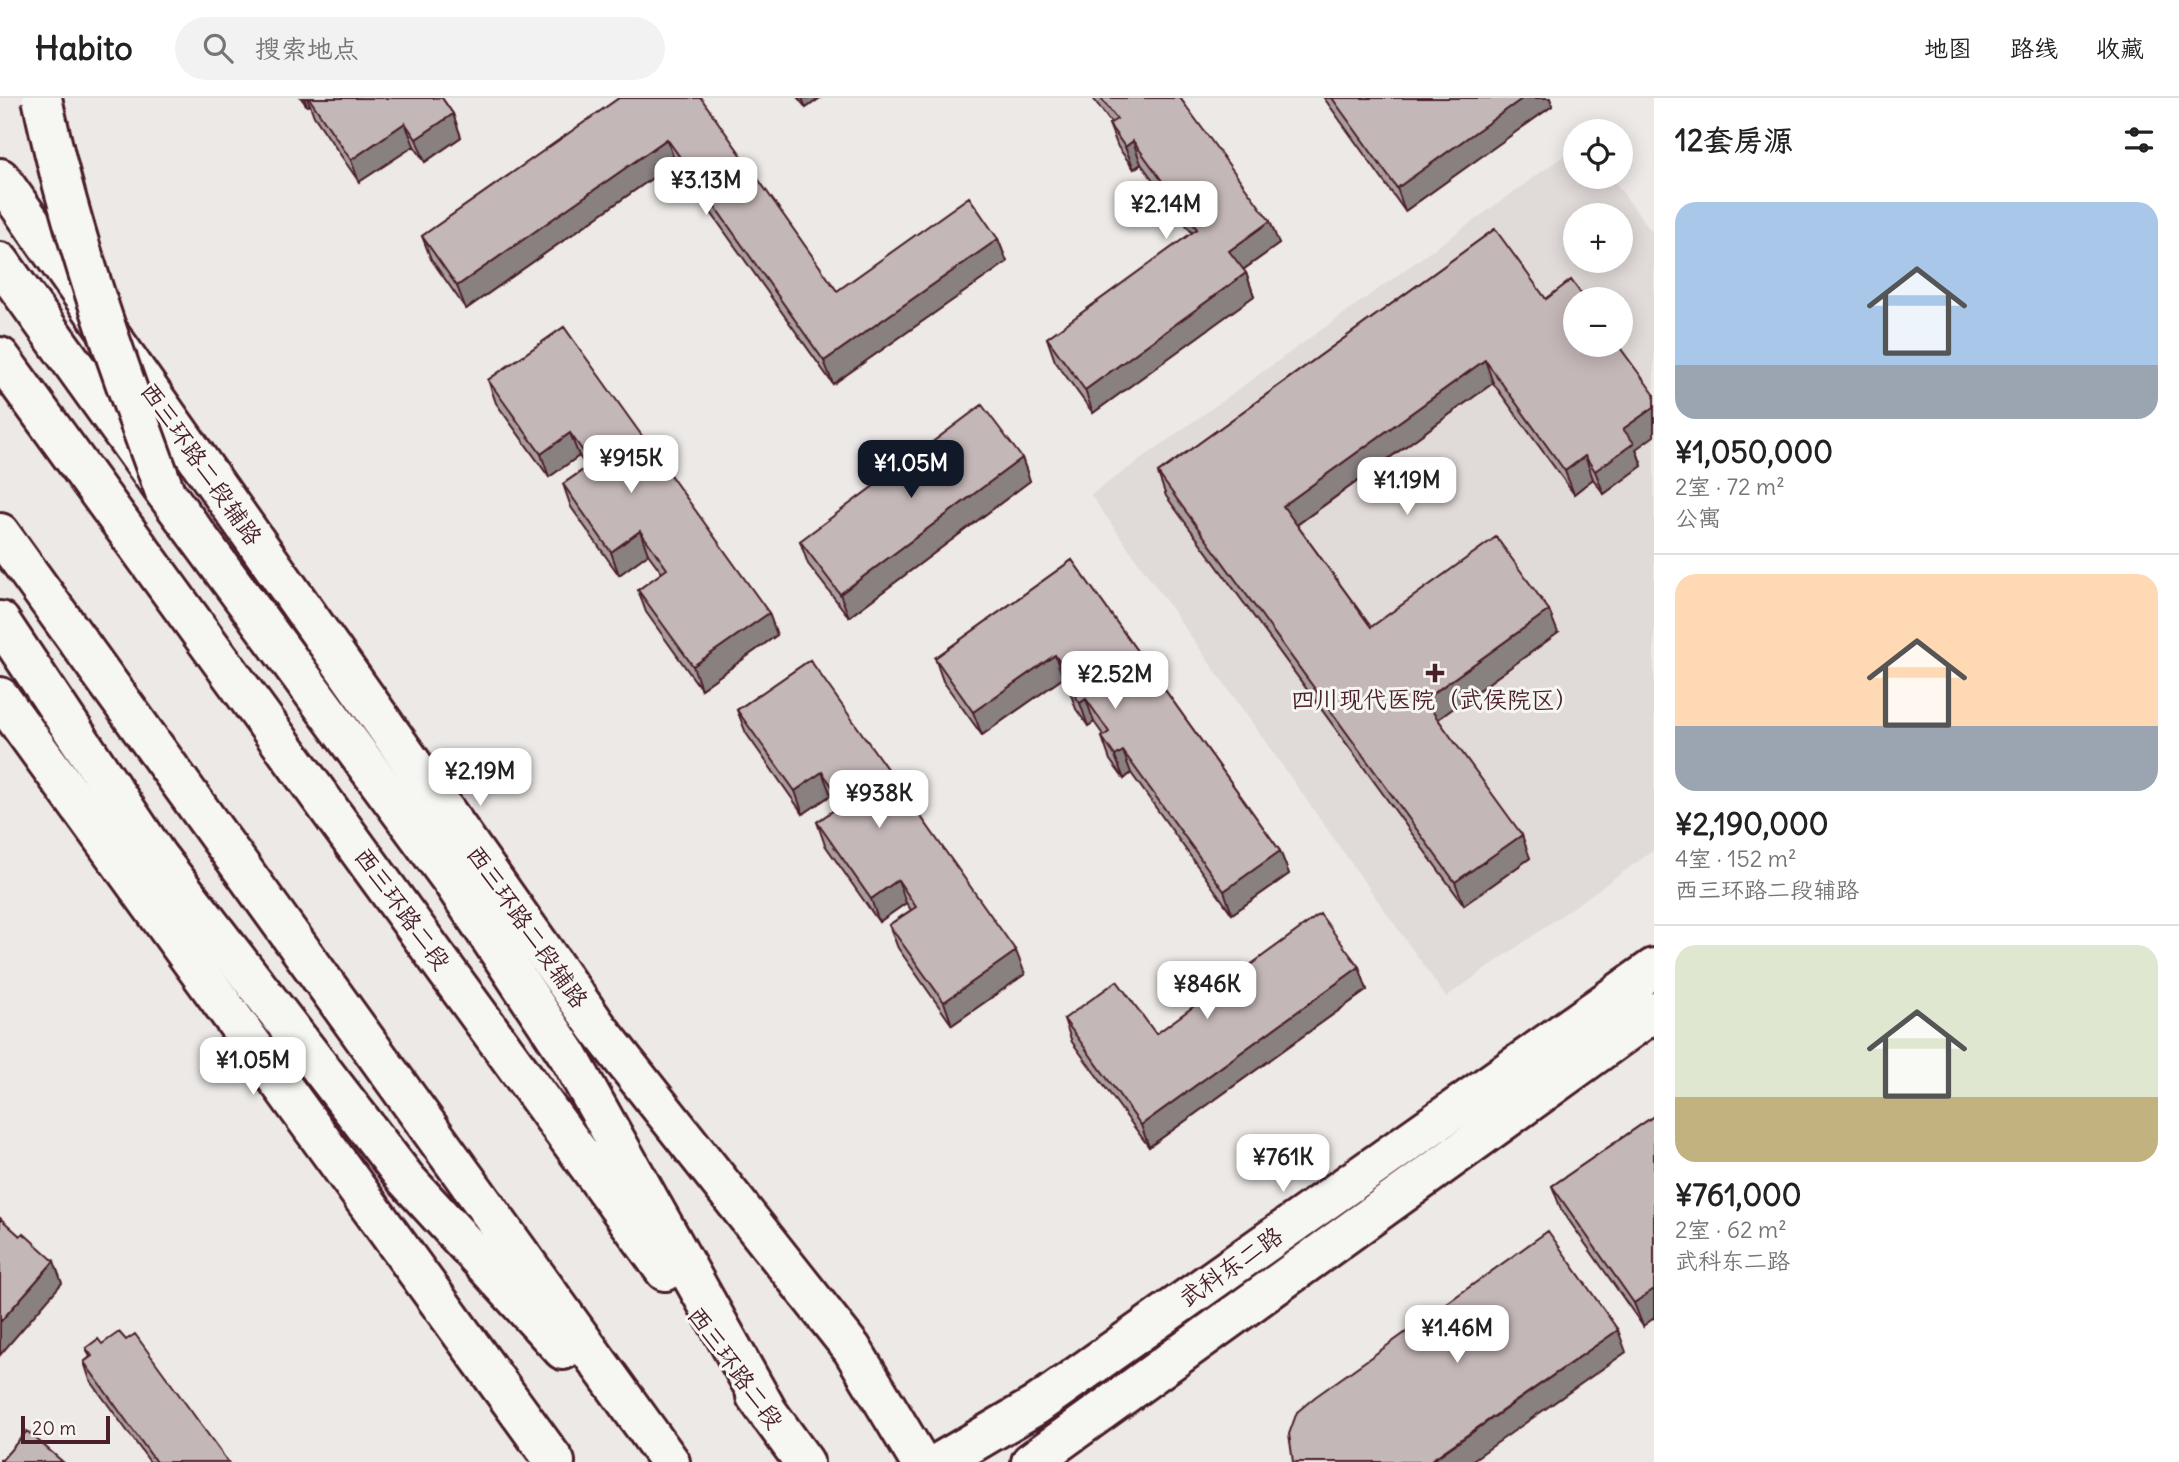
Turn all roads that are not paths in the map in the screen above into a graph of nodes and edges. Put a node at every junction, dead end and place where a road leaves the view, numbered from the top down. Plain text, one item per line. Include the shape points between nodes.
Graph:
1 (42, 98) edge
2 (0, 178) edge
3 (0, 262) edge
4 (0, 357) edge
5 (165, 492) junction
6 (0, 533) edge
7 (0, 621) edge
8 (0, 697) edge
9 (1654, 968) edge
10 (1654, 1012) edge
11 (770, 1416) junction
12 (1037, 1461) edge
13 (555, 1462) edge
14 (668, 1462) edge
15 (804, 1462) edge
16 (920, 1462) edge
17 (940, 1462) edge

1 - 5 main road, bridge via 61,187 120,372
2 - 16 main road, 西三环路二段辅路 via 598,1028 852,1349
3 - 5 main road, bridge
4 - 11 main road, 西三环路二段
5 - 11 main road via 452,881 568,1055
6 - 14 main road
7 - 14 main road via 157,856 406,1179
8 - 13 main road
9 - 17 main road, 武科东二路 via 1035,1406
10 - 12 main road, 武科东二路
11 - 15 main road, 西三环路二段

